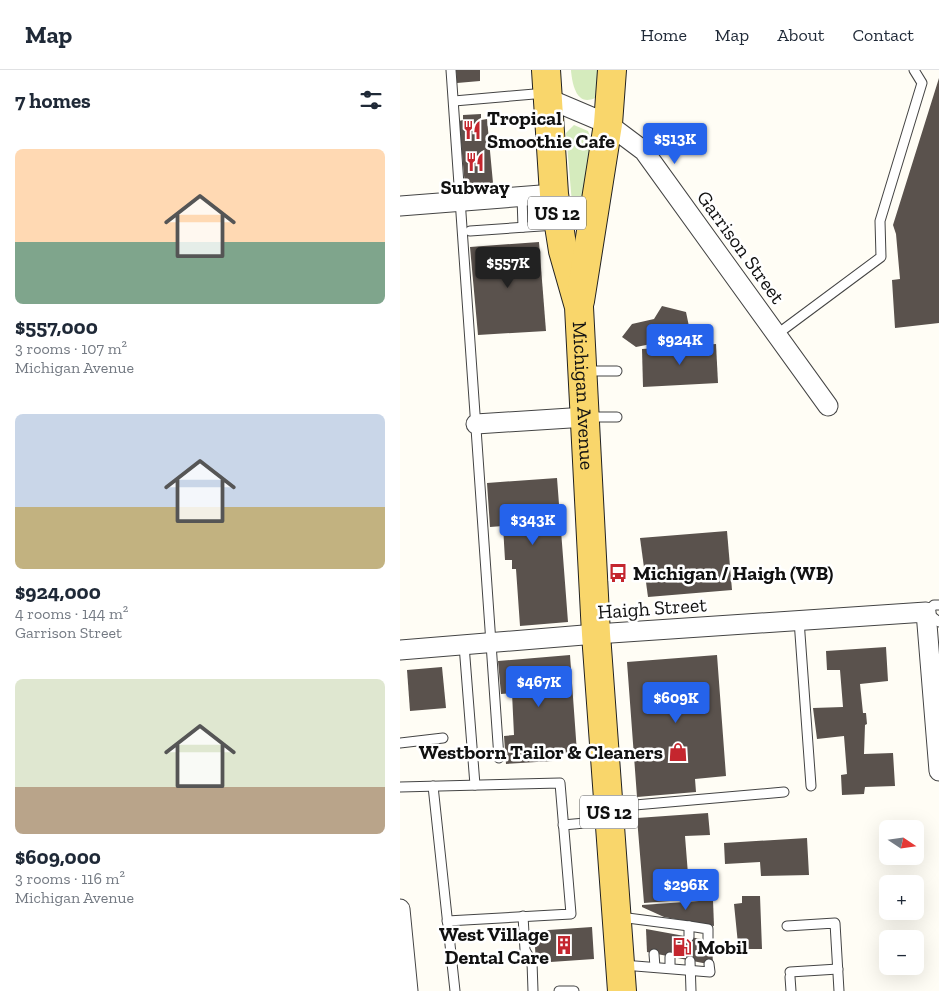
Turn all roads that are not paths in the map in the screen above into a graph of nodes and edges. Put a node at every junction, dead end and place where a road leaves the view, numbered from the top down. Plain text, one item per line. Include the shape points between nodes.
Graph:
1 (451, 70) edge
2 (612, 70) edge
3 (914, 70) edge
4 (548, 87) edge
5 (454, 101) junction
6 (608, 124) junction
7 (554, 194) junction
8 (522, 197) junction
9 (462, 201) junction
10 (400, 206) edge
11 (559, 224) junction
12 (523, 227) junction
13 (470, 231) dead end
14 (579, 307) junction
15 (776, 335) junction
16 (583, 371) junction
17 (617, 371) dead end
18 (828, 406) dead end
19 (586, 417) junction
20 (617, 417) dead end
21 (476, 424) junction
22 (935, 613) edge
23 (799, 620) junction
24 (596, 634) junction
25 (490, 643) junction
26 (464, 645) junction
27 (400, 650) edge
28 (443, 738) dead end
29 (400, 743) edge
30 (499, 758) dead end
31 (939, 771) edge
32 (475, 785) junction
33 (433, 786) junction
34 (810, 786) dead end
35 (400, 787) edge
36 (784, 792) dead end
37 (610, 814) junction
38 (563, 825) junction
39 (400, 909) edge
40 (523, 916) junction
41 (617, 916) junction
42 (447, 921) junction
43 (668, 923) junction
44 (689, 926) junction
45 (787, 926) dead end
46 (669, 933) dead end
47 (689, 937) dead end
48 (708, 940) dead end
49 (654, 954) dead end
50 (670, 957) dead end
51 (709, 964) dead end
52 (690, 965) junction
53 (655, 967) junction
54 (670, 968) junction
55 (838, 970) junction
56 (621, 978) edge
57 (408, 991) edge
58 (455, 991) edge
59 (533, 991) edge
60 (559, 991) edge
61 (574, 991) edge
62 (691, 991) edge
63 (791, 991) edge
64 (839, 991) edge

1 - 5 lane
2 - 6 main road, Michigan Avenue / US 12
3 - 15 lane via 922,83 880,221 881,257
4 - 5 lane
4 - 6 street, Garrison Street
4 - 7 main road, Michigan Avenue / US 12
5 - 9 lane
6 - 14 main road, Michigan Avenue / US 12
6 - 15 street, Garrison Street via 644,151
7 - 8 street
7 - 11 main road, Michigan Avenue / US 12
8 - 9 street
8 - 12 lane
9 - 10 street
9 - 21 lane
11 - 12 lane
11 - 14 main road, Michigan Avenue / US 12
12 - 13 lane
14 - 16 main road, Michigan Avenue / US 12
15 - 18 street, Garrison Street
16 - 17 lane
16 - 19 main road, Michigan Avenue / US 12
19 - 20 lane
19 - 21 street
19 - 24 main road, Michigan Avenue / US 12
21 - 25 lane
22 - 23 street, Haigh Street
22 - 31 street
23 - 24 street, Haigh Street
23 - 34 lane
24 - 25 street, Haigh Street
24 - 37 main road, Michigan Avenue / US 12
25 - 26 street, Haigh Street
25 - 30 lane
26 - 27 street, Haigh Street
26 - 32 lane
28 - 29 lane
32 - 33 lane
32 - 38 lane via 560,783
33 - 35 lane
33 - 42 lane
36 - 37 lane
37 - 38 lane
37 - 41 main road, Michigan Avenue / US 12
38 - 40 lane via 571,914
39 - 57 street
40 - 42 lane
40 - 59 lane via 525,950 532,962
41 - 43 lane via 653,925
41 - 56 main road, Michigan Avenue / US 12
42 - 58 lane
43 - 44 lane
43 - 46 lane
44 - 47 lane
44 - 48 lane via 708,929
45 - 55 lane via 835,923
49 - 53 lane
50 - 54 lane
51 - 52 lane via 710,972
52 - 54 lane
52 - 62 lane
53 - 54 lane
53 - 56 lane
55 - 63 lane via 790,974
55 - 64 lane
60 - 61 lane

